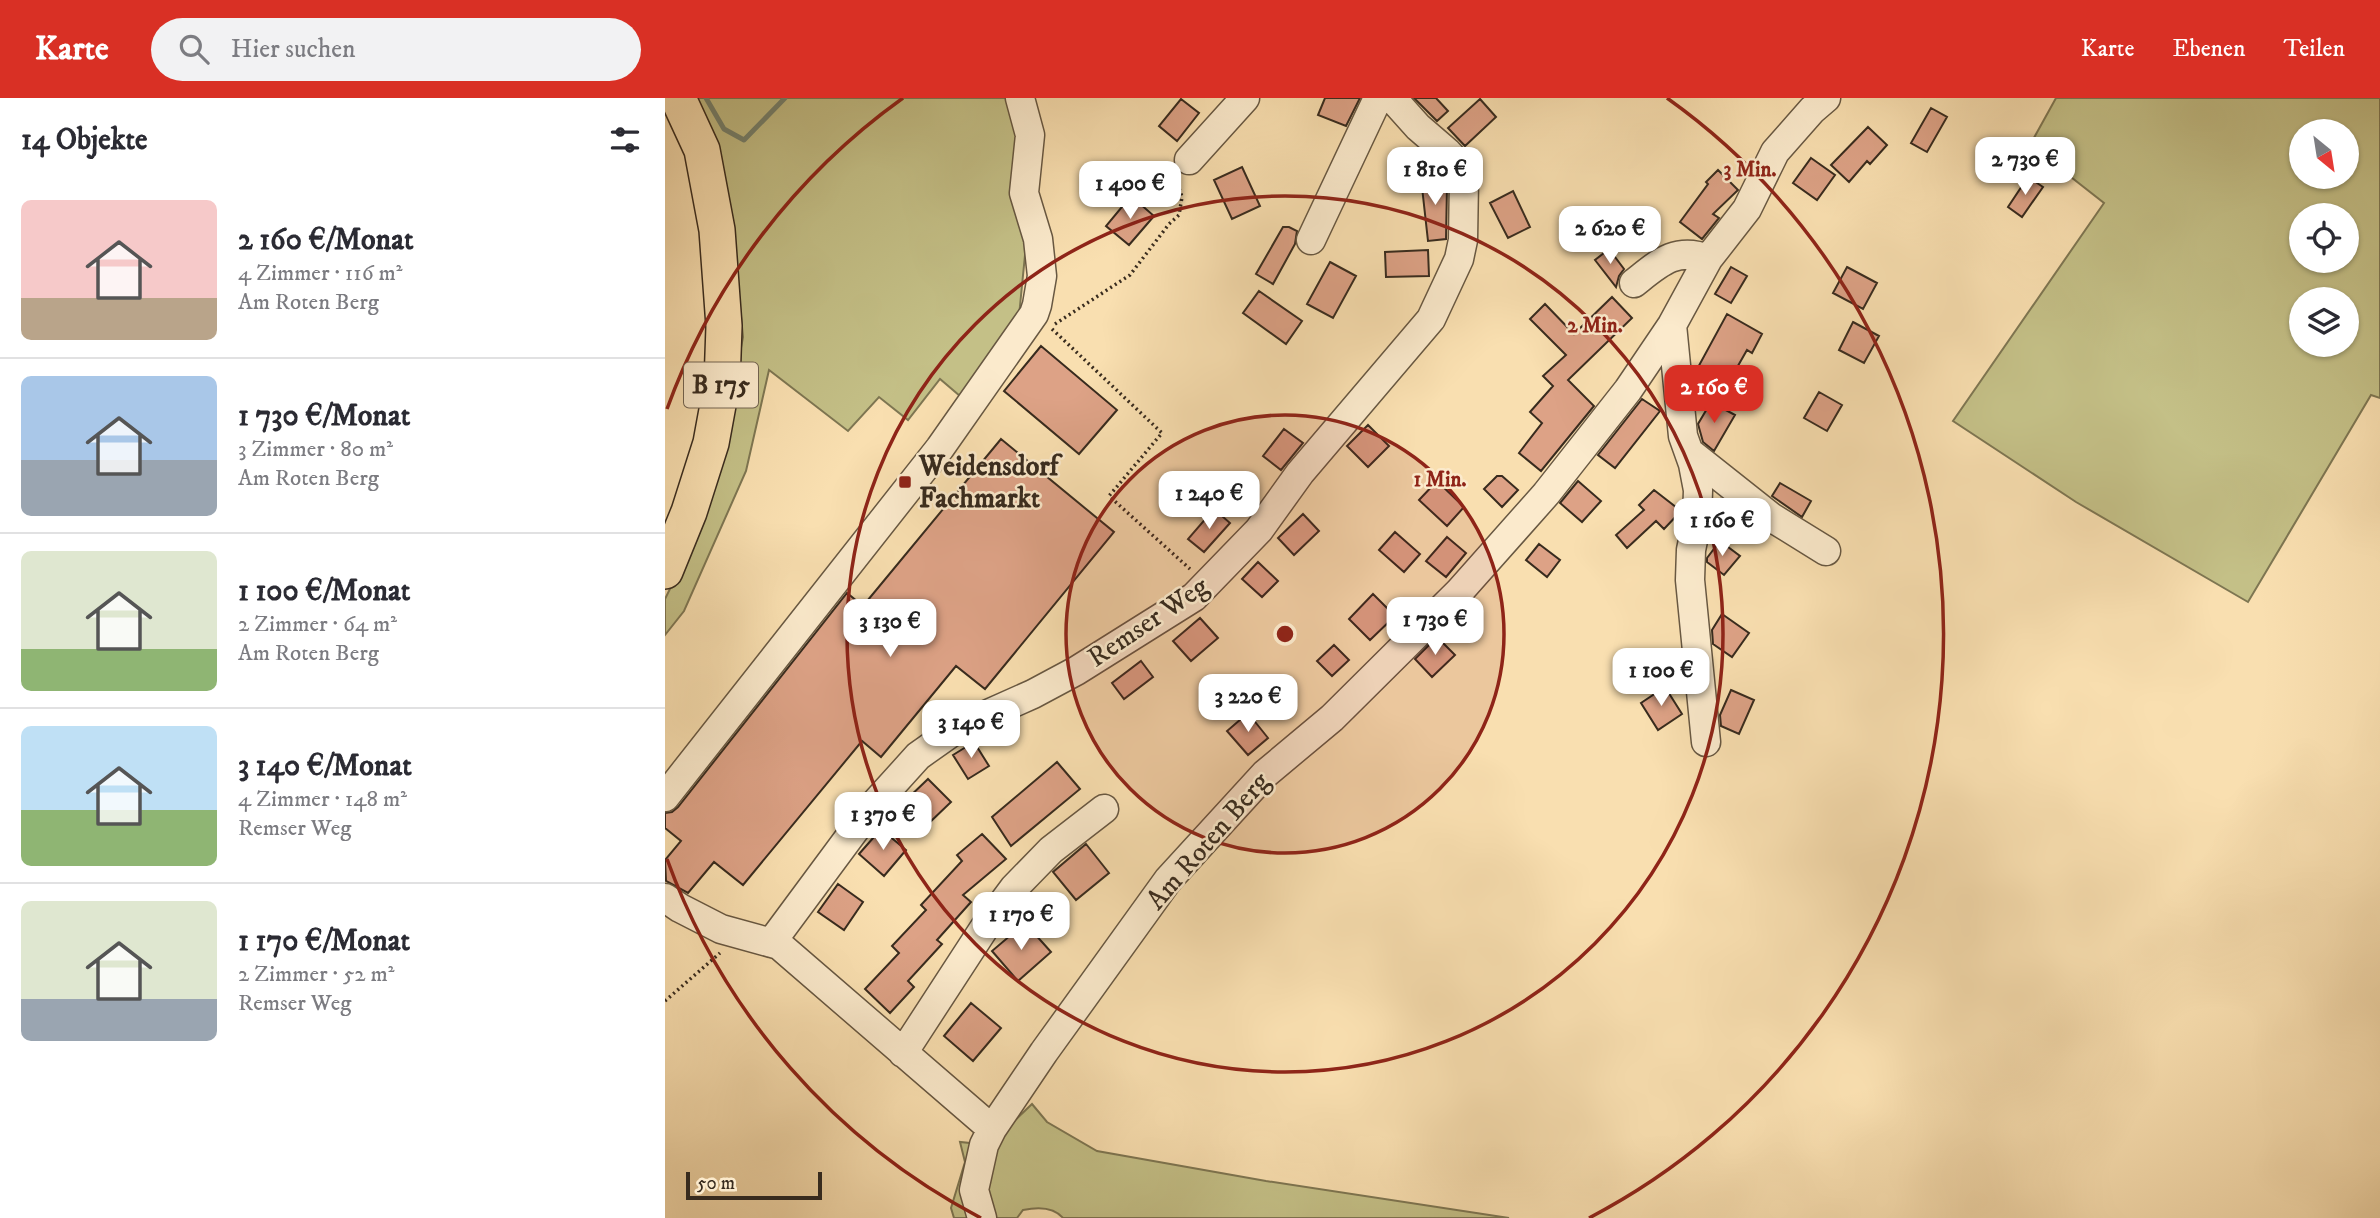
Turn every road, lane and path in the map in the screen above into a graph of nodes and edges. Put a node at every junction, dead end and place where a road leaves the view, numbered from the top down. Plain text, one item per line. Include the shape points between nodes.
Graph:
1 (678, 98) edge
2 (1020, 98) edge
3 (1245, 98) edge
4 (1378, 98) edge
5 (1392, 98) edge
6 (1826, 98) edge
7 (1189, 160) joint
8 (1311, 240) dead end
9 (1708, 259) junction
10 (1634, 283) dead end
11 (1672, 325) junction
12 (1689, 452) junction
13 (1826, 551) dead end
14 (665, 570) edge
15 (1207, 584) junction
16 (1706, 742) dead end
17 (665, 797) edge
18 (1104, 809) dead end
19 (665, 898) edge
20 (760, 940) junction
21 (665, 1001) edge
22 (903, 1053) junction
23 (992, 1129) junction
24 (982, 1218) edge

1 - 14 main road, B 175 via 702,150 717,230 725,326 722,383 711,443
2 - 17 street via 1031,135 1024,193 1038,239 1042,276 1034,314 940,448
3 - 7 street
4 - 8 street
5 - 15 street, Remser Weg via 1459,165 1465,207 1459,259 1431,319 1300,473 1259,530
6 - 9 street, Am Roten Berg via 1775,152 1747,209
7 - 15 path via 1177,182 1182,197 1179,215 1130,275 1050,327 1162,433 1109,496
9 - 10 street via 1694,253 1672,257
9 - 11 street, Am Roten Berg
11 - 12 street via 1683,436
11 - 23 street, Am Roten Berg via 1546,494 1459,592 1332,718 1265,774 1167,880
12 - 13 street via 1771,517
12 - 16 street via 1698,490 1690,580
15 - 20 street, Remser Weg via 1170,614 1076,671 959,727 918,755
18 - 22 street via 1051,850 1014,888
19 - 20 street via 721,929
20 - 21 path via 713,957
20 - 22 street via 779,945
22 - 23 street
23 - 24 street, Am Roten Berg via 974,1190

